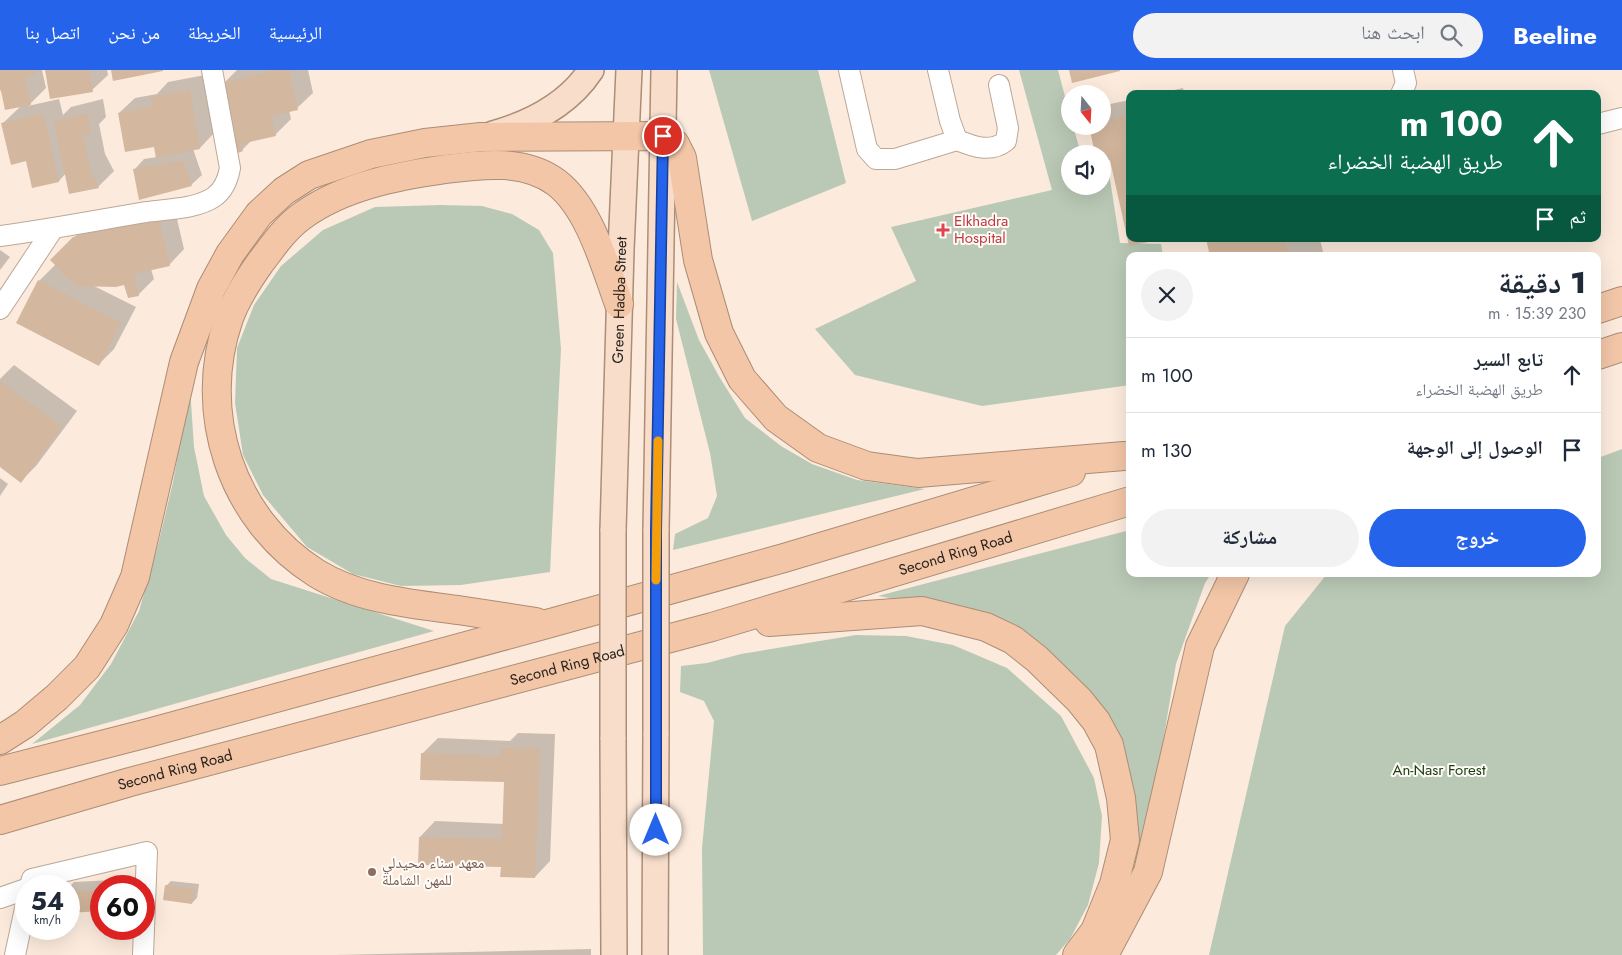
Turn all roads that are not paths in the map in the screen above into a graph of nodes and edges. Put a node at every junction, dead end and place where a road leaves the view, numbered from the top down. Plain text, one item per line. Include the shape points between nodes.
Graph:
1 (212, 70) edge
2 (591, 70) edge
3 (629, 70) edge
4 (664, 70) edge
5 (848, 70) edge
6 (938, 70) edge
7 (1403, 70) edge
8 (999, 85) dead end
9 (1403, 90) edge
10 (1622, 118) edge
11 (1601, 123) edge
12 (663, 136) junction
13 (480, 137) junction
14 (626, 138) junction
15 (957, 140) junction
16 (53, 229) junction
17 (0, 236) edge
18 (1622, 301) edge
19 (619, 304) junction
20 (1601, 308) edge
21 (0, 309) edge
22 (1622, 347) edge
23 (1601, 354) edge
24 (1126, 455) edge
25 (1126, 455) edge
26 (1126, 502) edge
27 (1234, 577) edge
28 (547, 624) junction
29 (712, 627) junction
30 (0, 740) edge
31 (0, 772) edge
32 (0, 820) edge
33 (49, 875) edge
34 (15, 893) edge
35 (0, 898) edge
36 (18, 940) edge
37 (657, 952) edge
38 (15, 955) edge
39 (143, 955) edge
40 (614, 955) edge
41 (1077, 955) edge
42 (1104, 955) edge

1 - 16 street via 230,168 218,195 197,204
2 - 13 main road via 573,92 534,120
3 - 14 main road, Green Hadba Street
4 - 12 main road
5 - 15 street via 867,149 876,159 895,159
6 - 15 street
7 - 9 street via 1406,83
8 - 15 street via 1008,128 1006,141 998,147 976,148
10 - 11 street
12 - 14 highway
12 - 24 highway via 675,144 682,158 698,260 719,333 742,379 776,418 818,448 866,466 918,473
12 - 37 main road, bridge via 656,531
13 - 14 highway
13 - 30 highway via 425,143 371,154 323,169 284,191 253,220 210,289 184,362 135,577 114,625 87,667 25,724
14 - 19 main road, Green Hadba Street
16 - 17 street
16 - 21 street
18 - 20 highway
19 - 28 highway via 588,224 570,195 557,183 542,173 515,165 465,166 405,174 356,189 324,202 300,217 280,237 243,289 221,345 218,406 220,432 228,463 240,492 255,514 290,553 317,573 350,589 392,601
19 - 40 main road, Green Hadba Street, bridge via 613,531
22 - 23 highway
25 - 28 highway via 784,558
26 - 29 highway, Second Ring Road
27 - 42 highway via 1200,646 1148,872
28 - 31 highway
29 - 32 highway, Second Ring Road via 130,782
29 - 41 highway via 922,612 986,627 1013,640 1037,659 1096,721 1109,745 1121,798 1125,840 1114,884 1095,931
33 - 39 street via 147,852
34 - 35 street
36 - 38 street

